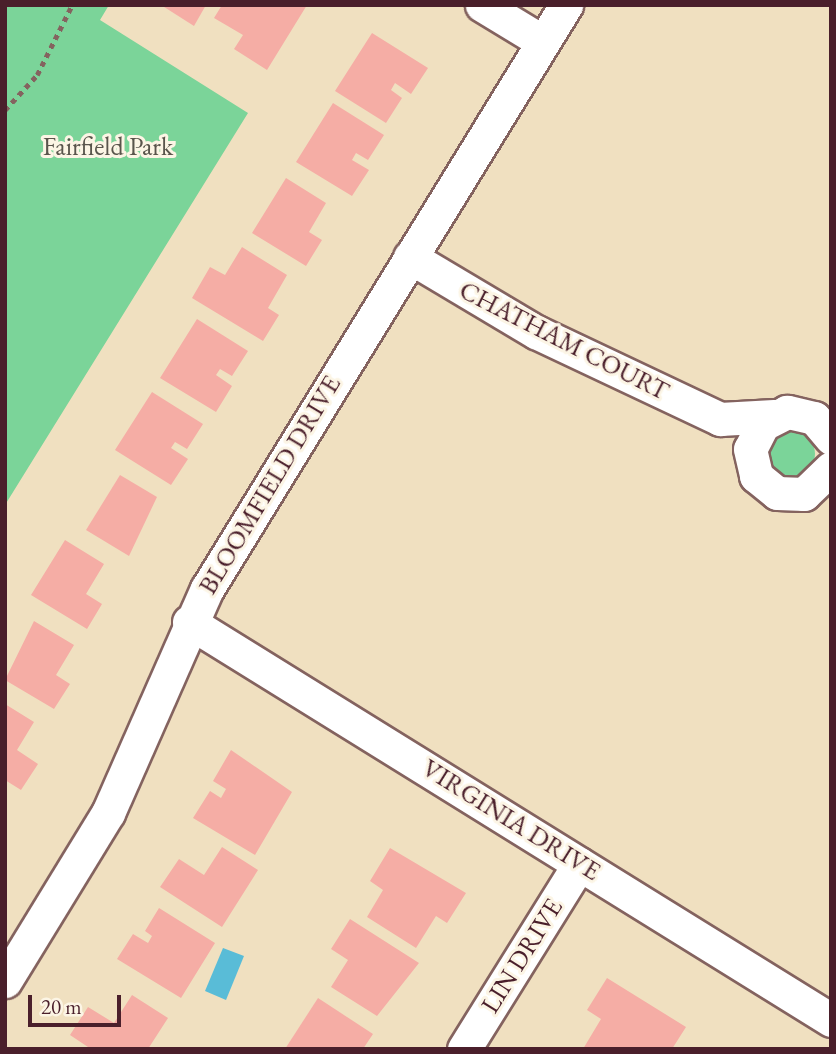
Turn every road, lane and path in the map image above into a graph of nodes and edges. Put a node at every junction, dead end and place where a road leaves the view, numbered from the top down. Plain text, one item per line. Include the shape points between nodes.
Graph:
1 (72, 5) edge
2 (482, 5) edge
3 (566, 5) edge
4 (542, 42) junction
5 (5, 110) edge
6 (410, 257) junction
7 (774, 416) junction
8 (720, 419) junction
9 (831, 438) edge
10 (751, 462) junction
11 (831, 468) edge
12 (189, 622) junction
13 (579, 864) junction
14 (5, 981) edge
15 (831, 1020) edge
16 (464, 1049) edge

1 - 5 path via 37,75
2 - 4 street
3 - 4 street, BLOOMFIELD DRIVE
4 - 6 street, BLOOMFIELD DRIVE
6 - 8 street, CHATHAM COURT via 536,332
6 - 12 street, BLOOMFIELD DRIVE
7 - 8 street, CHATHAM COURT
7 - 9 street, CHATHAM COURT via 801,413
7 - 10 street via 754,435
8 - 10 street, CHATHAM COURT
10 - 11 street, CHATHAM COURT via 765,486 790,496 816,488
12 - 13 street, VIRGINIA DRIVE
12 - 14 street, BLOOMFIELD DRIVE via 108,813
13 - 15 street, VIRGINIA DRIVE
13 - 16 street, LIN DRIVE

